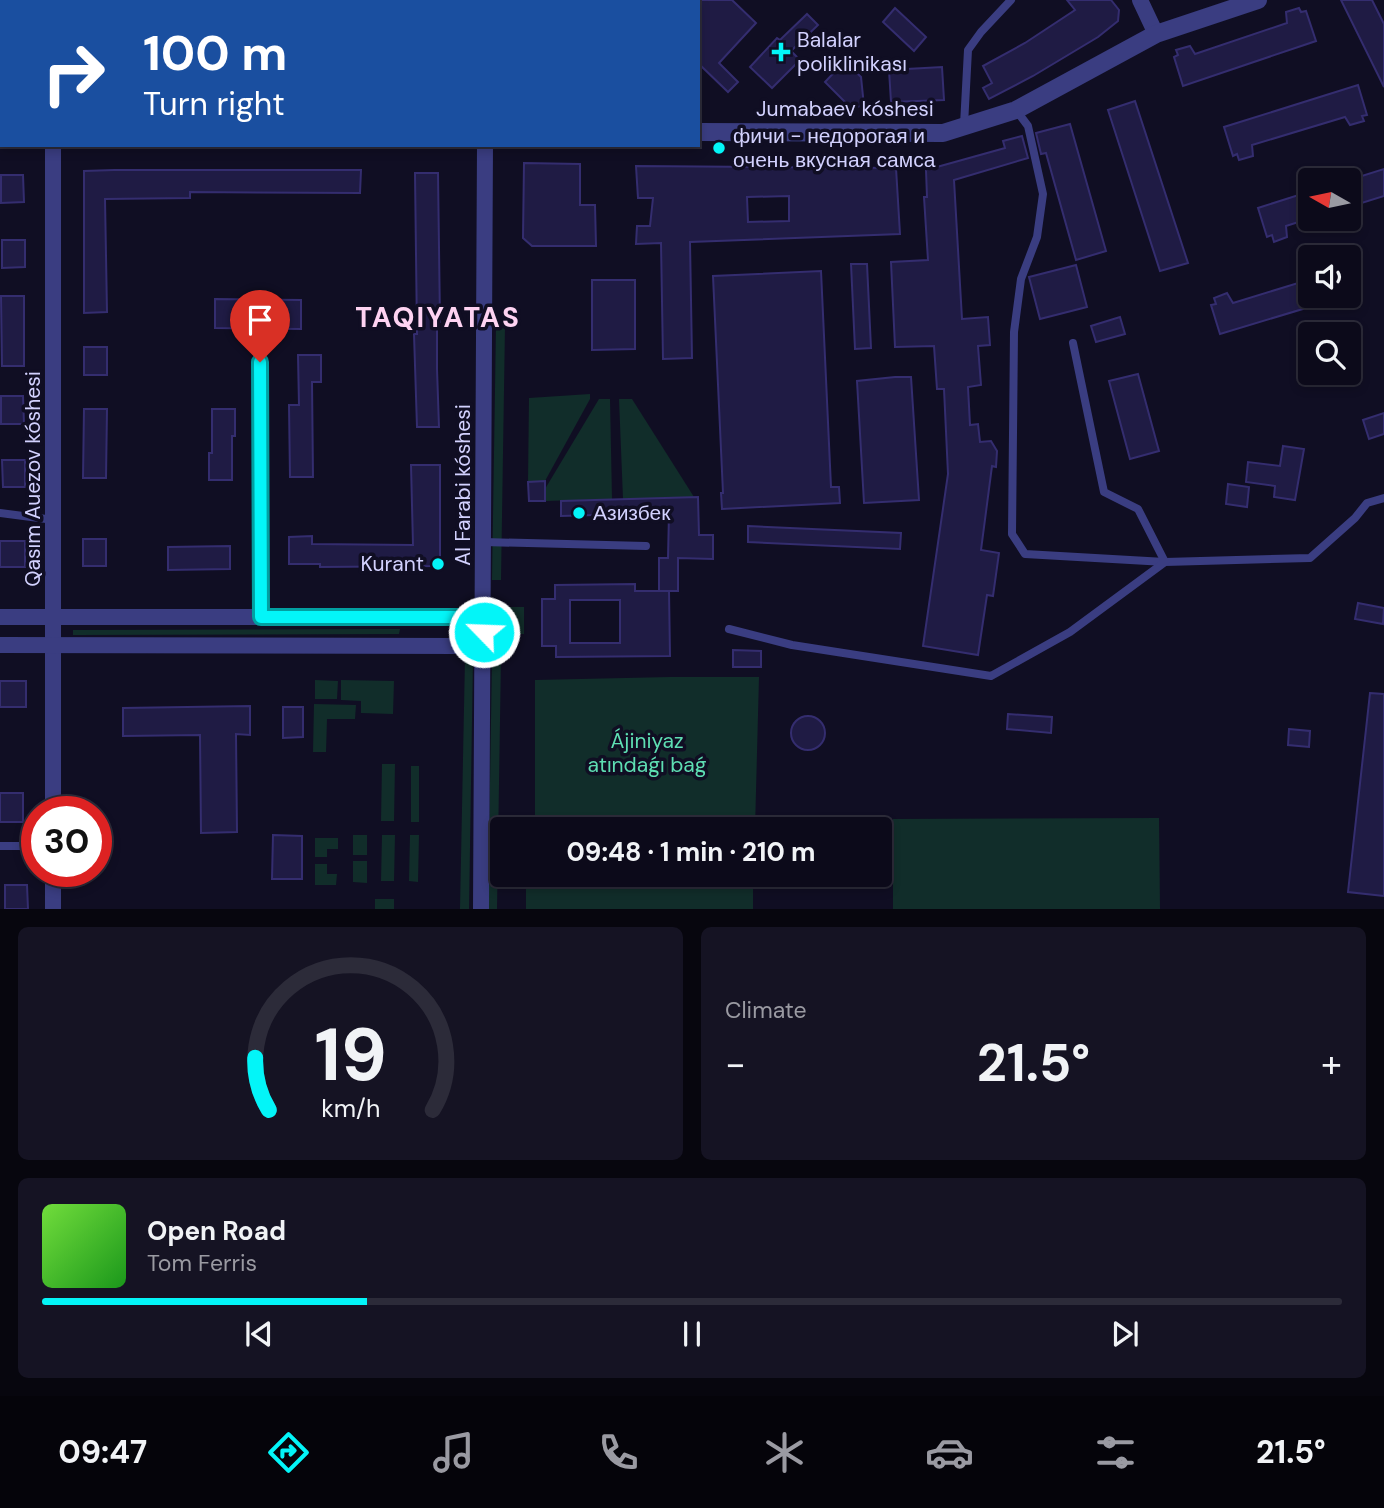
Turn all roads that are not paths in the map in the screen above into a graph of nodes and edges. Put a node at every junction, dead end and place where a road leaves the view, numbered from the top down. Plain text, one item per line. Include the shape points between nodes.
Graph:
1 (1011, 0) edge
2 (1140, 0) edge
3 (1258, 0) edge
4 (1156, 34) junction
5 (1016, 110) junction
6 (964, 128) junction
7 (700, 132) edge
8 (53, 147) edge
9 (485, 147) edge
10 (1073, 343) dead end
11 (260, 362) dead end
12 (1384, 498) edge
13 (0, 513) edge
14 (54, 520) junction
15 (484, 542) junction
16 (646, 546) dead end
17 (1165, 562) junction
18 (0, 617) edge
19 (55, 617) junction
20 (261, 617) junction
21 (729, 629) dead end
22 (484, 632) junction
23 (0, 645) edge
24 (55, 645) junction
25 (54, 796) edge
26 (0, 846) edge
27 (21, 846) edge
28 (53, 887) edge
29 (53, 909) edge
30 (481, 909) edge

1 - 6 lane via 968,50
2 - 4 street
3 - 4 street, Jumabaev kóshesi
4 - 5 street, Jumabaev kóshesi
5 - 6 street, Jumabaev kóshesi
5 - 17 lane via 1028,126 1043,194 1037,237 1021,279 1014,332 1012,534 1025,554
6 - 7 street, Jumabaev kóshesi via 943,133
8 - 14 street, Qasım Auezov kóshesi
9 - 15 street, Al Farabi kóshesi
10 - 17 lane via 1104,492 1138,509
11 - 20 lane
12 - 17 lane via 1367,503 1310,558
13 - 14 lane
14 - 19 street, Qasım Auezov kóshesi
15 - 16 lane
15 - 22 street, Al Farabi kóshesi
17 - 21 lane via 1069,632 991,676 792,645
18 - 19 street
19 - 20 street
19 - 24 street, Qasım Auezov kóshesi
20 - 22 street via 458,617
22 - 24 street via 458,646
22 - 30 street, Al Farabi kóshesi
23 - 24 street
24 - 25 street, Qasım Auezov kóshesi
26 - 27 lane
28 - 29 street

